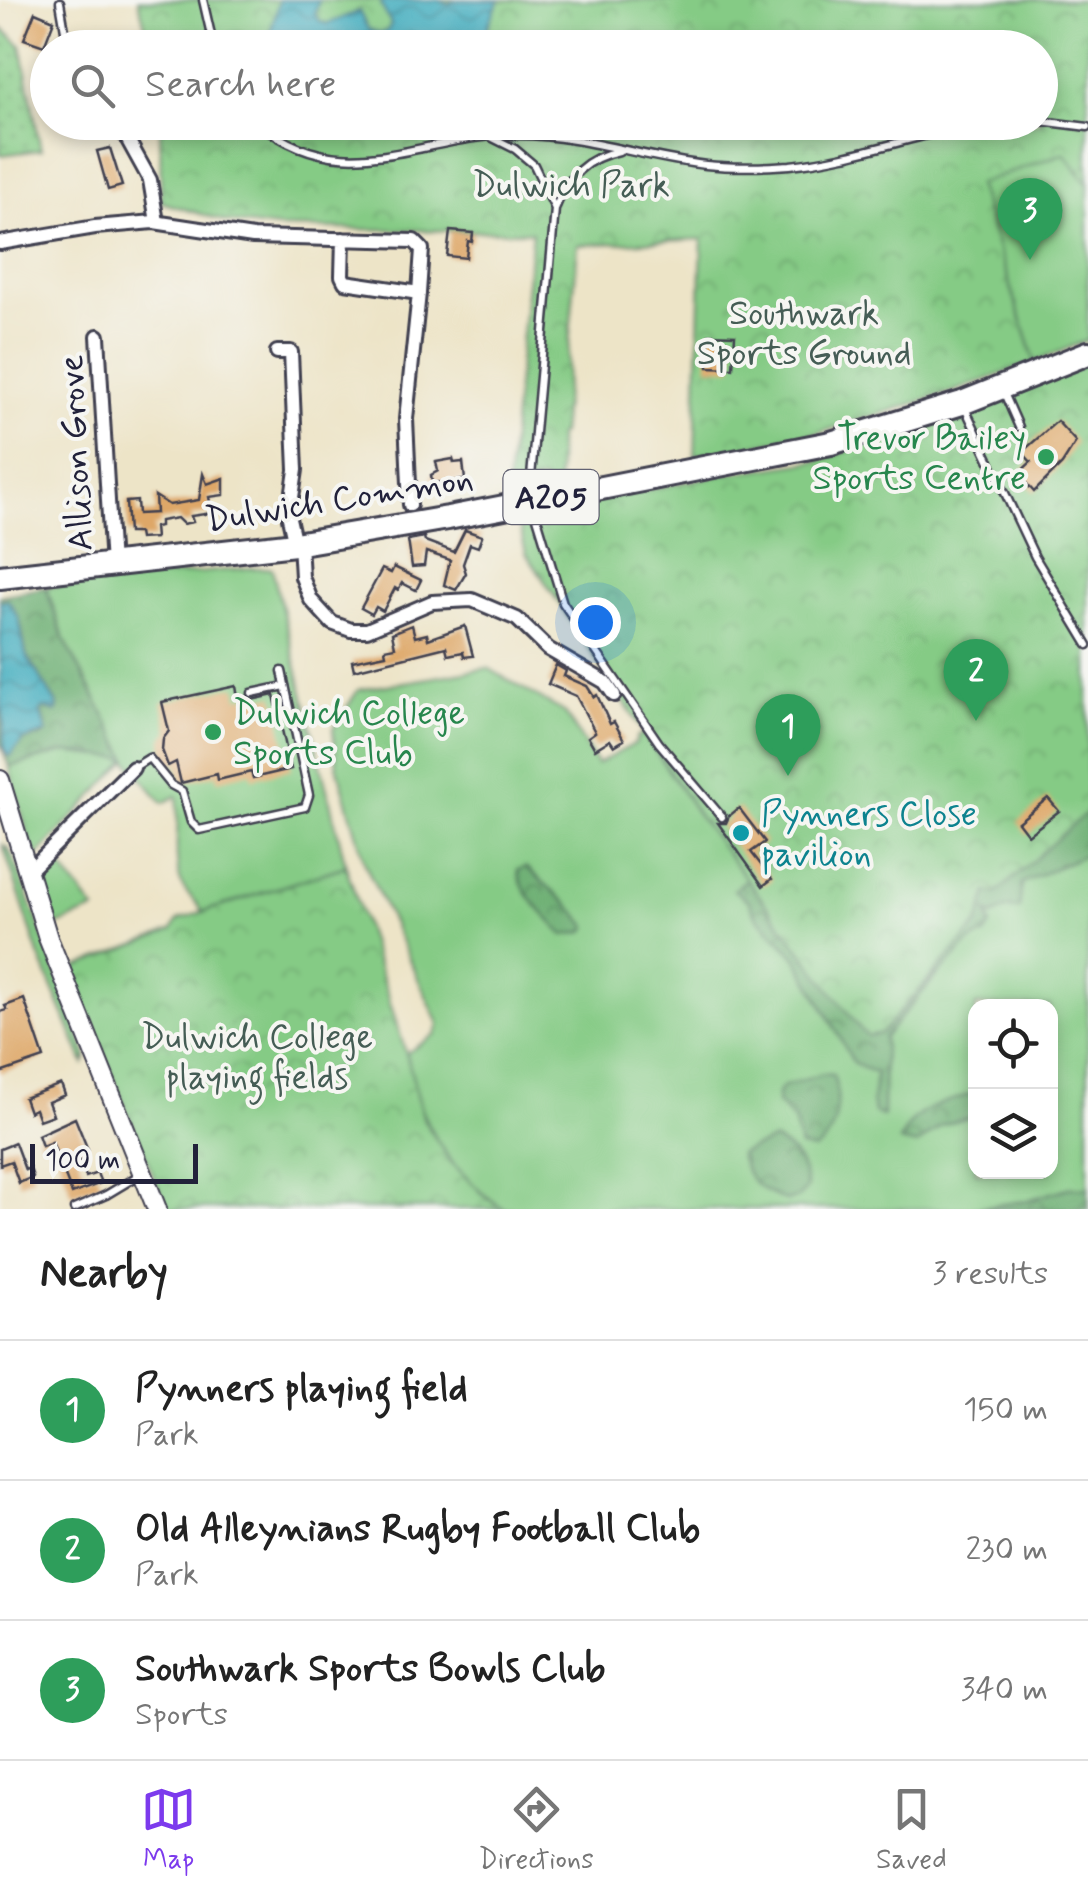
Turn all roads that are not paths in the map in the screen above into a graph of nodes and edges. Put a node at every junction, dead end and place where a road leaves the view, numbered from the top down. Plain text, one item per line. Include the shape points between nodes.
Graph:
1 (203, 0) edge
2 (60, 2) edge
3 (63, 30) edge
4 (210, 30) edge
5 (1058, 124) edge
6 (1088, 128) edge
7 (128, 140) edge
8 (284, 140) edge
9 (468, 140) edge
10 (497, 140) edge
11 (574, 140) edge
12 (914, 140) edge
13 (626, 150) junction
14 (556, 209) junction
15 (157, 222) junction
16 (342, 240) junction
17 (0, 243) edge
18 (419, 293) junction
19 (98, 336) dead end
20 (277, 352) dead end
21 (1088, 353) edge
22 (1002, 388) junction
23 (962, 402) junction
24 (1018, 427) dead end
25 (533, 501) junction
26 (410, 505) dead end
27 (297, 544) junction
28 (112, 566) junction
29 (0, 577) edge
30 (1088, 646) edge
31 (282, 671) dead end
32 (285, 686) junction
33 (252, 694) dead end
34 (614, 695) dead end
35 (133, 768) joint
36 (0, 780) edge
37 (722, 817) dead end
38 (27, 873) junction
39 (142, 1173) junction
40 (74, 1209) edge
41 (157, 1209) edge

1 - 4 lane
2 - 3 lane
5 - 6 lane
7 - 15 street via 150,180
8 - 9 lane via 342,160
10 - 14 lane via 534,165
11 - 13 lane
12 - 13 lane via 786,165 706,165
13 - 14 lane via 579,168
14 - 25 lane
15 - 16 street via 253,237
15 - 17 street
16 - 18 street via 344,282
16 - 18 street via 418,242
18 - 26 street via 406,419
19 - 28 street, Allison Grove
20 - 27 street via 291,352 296,470 289,518
21 - 22 highway, Dulwich Common / A205
22 - 23 highway, Dulwich Common / A205
22 - 24 lane
23 - 25 highway, Dulwich Common / A205 via 831,443
23 - 30 lane via 1035,557
25 - 27 highway, Dulwich Common / A205
25 - 37 lane via 563,602 659,743
27 - 28 highway, Dulwich Common / A205
27 - 34 street via 310,600 332,622 367,630 432,602 472,600 517,619 548,650 604,682
28 - 29 highway, Dulwich Common / A205
31 - 32 lane
32 - 33 lane
32 - 35 lane via 309,795 304,806 199,830 190,822 186,797 149,758
35 - 38 street
36 - 38 street
38 - 39 street
39 - 40 lane
39 - 41 street

